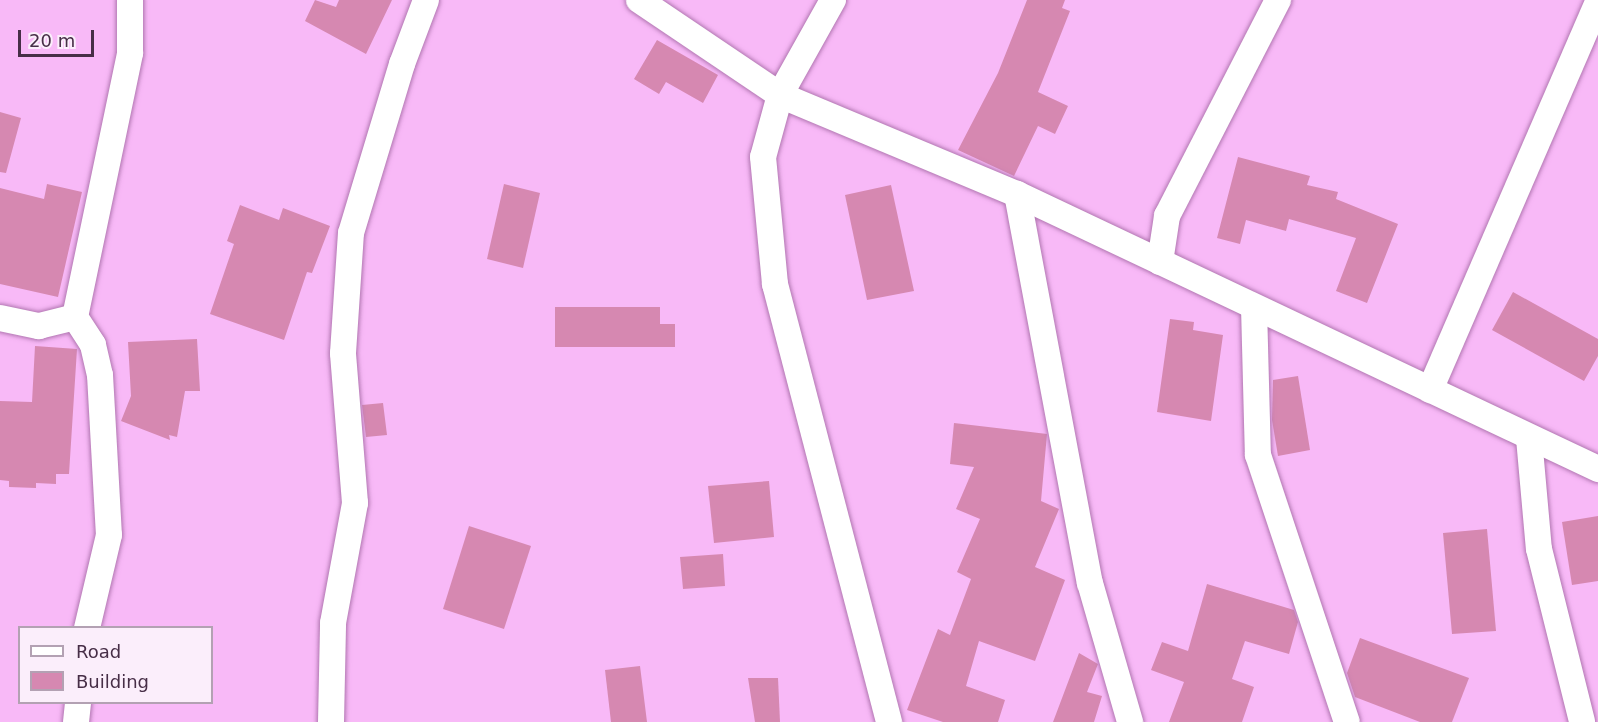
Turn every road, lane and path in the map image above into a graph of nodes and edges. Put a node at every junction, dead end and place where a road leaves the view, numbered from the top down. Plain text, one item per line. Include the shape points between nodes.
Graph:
1 (130, 0) edge
2 (426, 0) edge
3 (639, 0) edge
4 (834, 0) edge
5 (1278, 0) edge
6 (1598, 1) edge
7 (780, 95) junction
8 (1017, 194) junction
9 (1160, 262) junction
10 (1254, 307) junction
11 (75, 317) junction
12 (0, 318) edge
13 (1430, 390) junction
14 (1529, 438) junction
15 (1598, 469) edge
16 (87, 626) edge
17 (78, 704) edge
18 (76, 722) edge
19 (331, 722) edge
20 (889, 722) edge
21 (1130, 722) edge
22 (1347, 722) edge
23 (1582, 722) edge

1 - 11 street via 128,65
2 - 19 street via 402,63 351,233 343,353 355,503 333,623
3 - 7 street
4 - 7 street
5 - 9 street via 1167,216
6 - 13 street
7 - 8 street
7 - 20 street via 763,157 774,284
8 - 9 street
8 - 21 street via 1090,583
9 - 10 street
10 - 13 street
10 - 22 street via 1258,455
11 - 12 street via 39,326
11 - 16 street via 93,345 100,375 109,535
13 - 14 street
14 - 15 street
14 - 23 street via 1539,549
17 - 18 street

